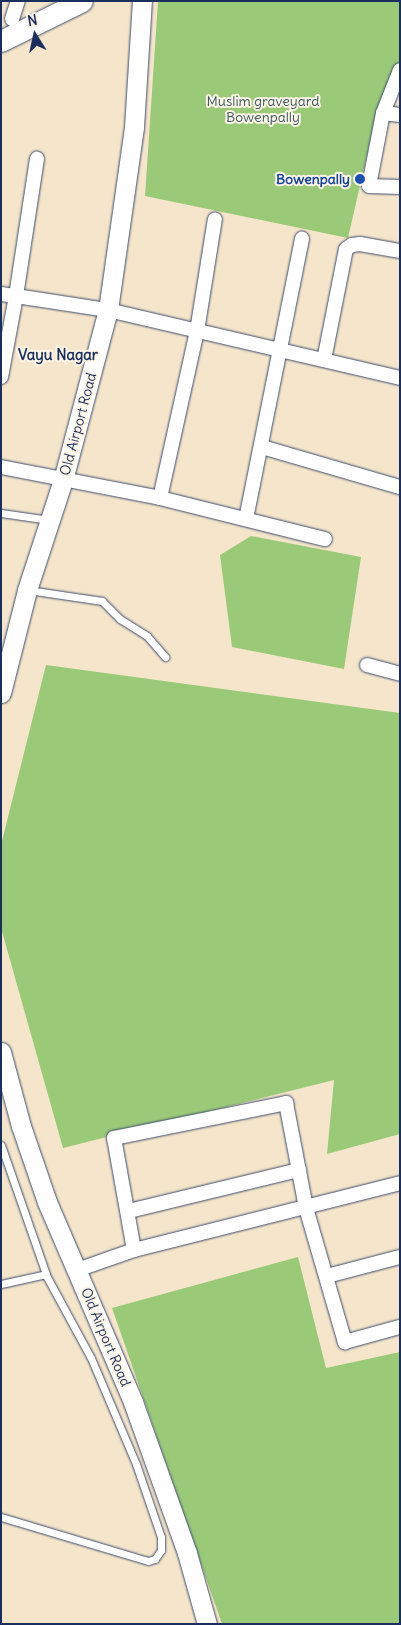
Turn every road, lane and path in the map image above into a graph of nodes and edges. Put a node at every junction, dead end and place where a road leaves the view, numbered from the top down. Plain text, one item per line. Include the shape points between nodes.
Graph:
1 (49, 1) edge
2 (82, 1) edge
3 (142, 1) edge
4 (11, 15) edge
5 (1, 41) edge
6 (399, 73) edge
7 (383, 113) junction
8 (400, 115) edge
9 (37, 159) dead end
10 (400, 187) edge
11 (215, 219) dead end
12 (302, 239) dead end
13 (400, 251) edge
14 (1, 294) edge
15 (16, 296) junction
16 (108, 310) junction
17 (197, 331) junction
18 (279, 351) junction
19 (324, 360) junction
20 (400, 378) edge
21 (2, 380) edge
22 (262, 447) junction
23 (1, 467) edge
24 (63, 480) junction
25 (400, 487) edge
26 (160, 498) junction
27 (1, 513) edge
28 (246, 519) junction
29 (49, 520) junction
30 (325, 539) dead end
31 (27, 590) junction
32 (165, 657) dead end
33 (367, 665) dead end
34 (400, 674) edge
35 (1, 692) edge
36 (1, 1052) edge
37 (1, 1145) edge
38 (299, 1170) junction
39 (400, 1183) edge
40 (306, 1208) junction
41 (129, 1211) junction
42 (134, 1250) junction
43 (400, 1257) edge
44 (77, 1270) junction
45 (46, 1274) junction
46 (327, 1276) junction
47 (1, 1284) edge
48 (400, 1327) edge
49 (1, 1516) edge
50 (207, 1624) edge

1 - 4 main road
2 - 5 main road
3 - 16 main road, Old Airport Road via 134,127
6 - 7 street
7 - 8 street
7 - 10 street via 369,186
9 - 15 street
11 - 17 street
12 - 18 street
13 - 19 street via 360,244 346,249
14 - 15 street
15 - 16 street
15 - 21 street
16 - 17 street
16 - 24 main road, Old Airport Road
17 - 18 street
17 - 26 street
18 - 19 street
18 - 22 street
19 - 20 street
22 - 25 street
22 - 28 street
23 - 24 street
24 - 26 street
24 - 29 main road, Old Airport Road
26 - 28 street
27 - 29 lane
28 - 30 street
29 - 31 main road, Old Airport Road
31 - 32 lane via 102,601 131,628 147,636
31 - 35 main road, Old Airport Road
33 - 34 street
36 - 44 main road, Old Airport Road via 21,1126 47,1202
37 - 45 lane
38 - 40 street
38 - 41 street
38 - 41 street via 286,1103 114,1138
39 - 40 street
40 - 42 street
40 - 46 street
41 - 42 street
42 - 44 street
43 - 46 street
44 - 50 main road, Old Airport Road via 133,1402 187,1553
45 - 47 lane
45 - 49 lane via 91,1358 136,1464 161,1537 160,1550 155,1559 148,1561
46 - 48 street via 345,1342

